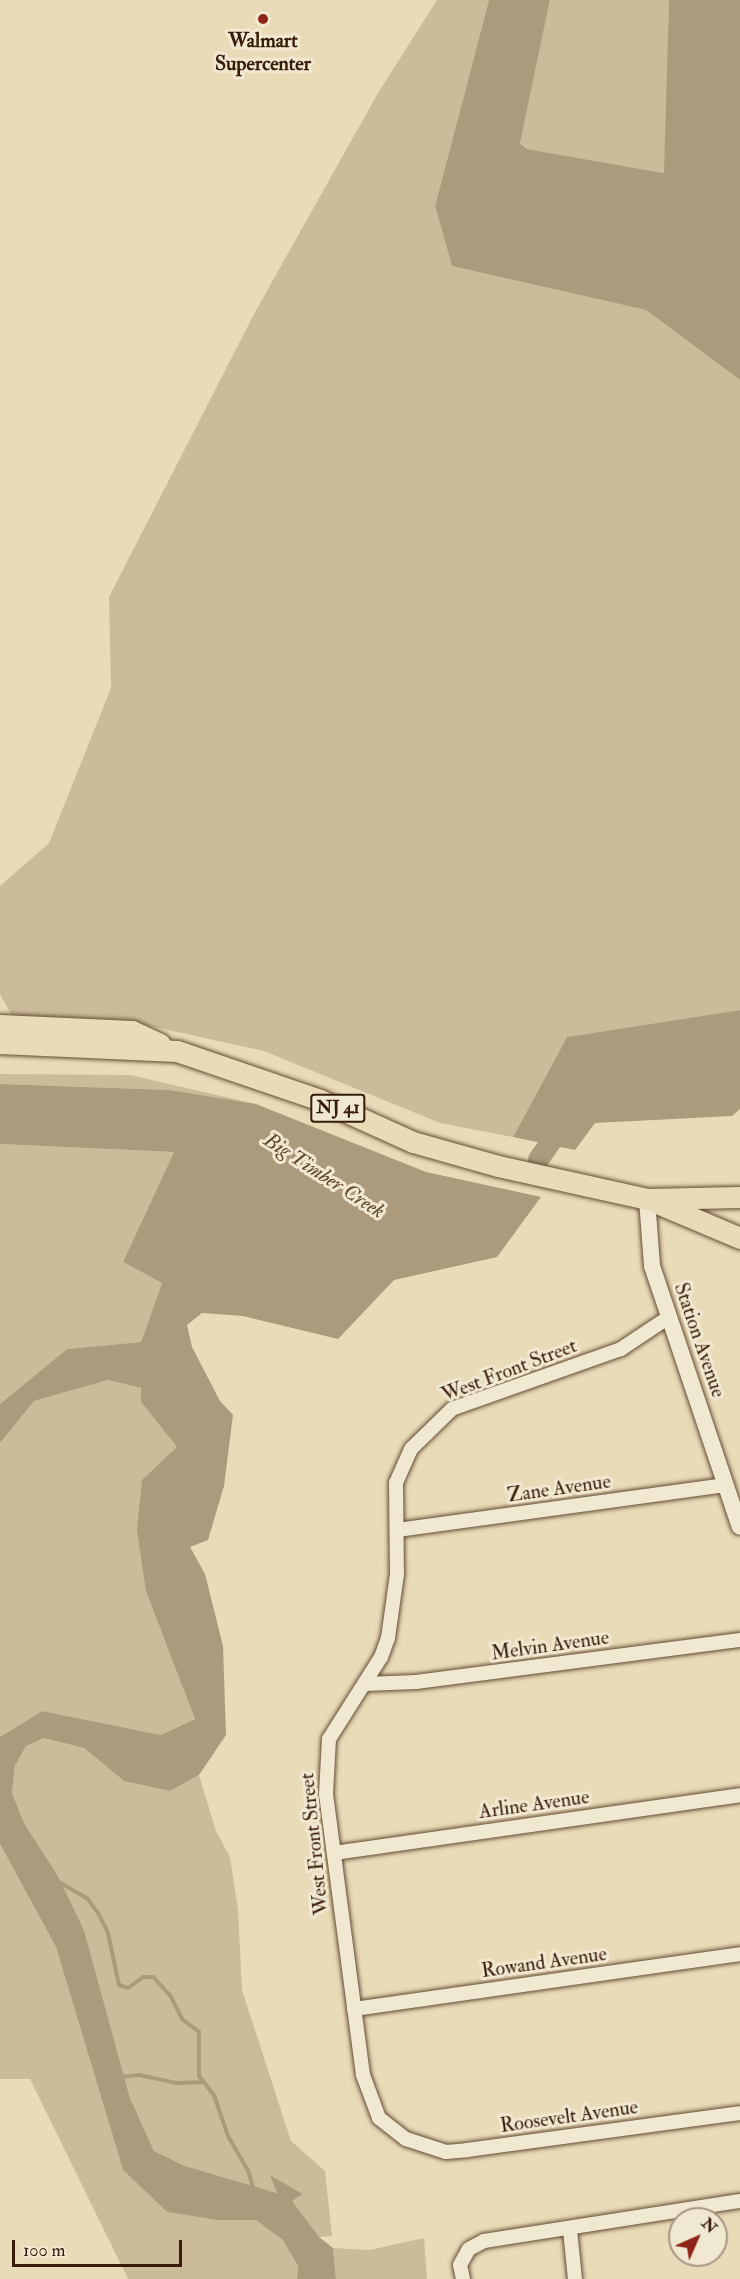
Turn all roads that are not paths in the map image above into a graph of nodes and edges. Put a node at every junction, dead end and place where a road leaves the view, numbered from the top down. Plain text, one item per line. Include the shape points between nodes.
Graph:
1 (0, 1025) edge
2 (0, 1043) edge
3 (177, 1051) junction
4 (733, 1197) edge
5 (647, 1199) junction
6 (737, 1236) edge
7 (669, 1317) junction
8 (726, 1485) junction
9 (740, 1527) edge
10 (397, 1530) junction
11 (740, 1640) edge
12 (365, 1684) junction
13 (740, 1795) edge
14 (334, 1853) junction
15 (740, 1954) edge
16 (354, 2009) junction
17 (740, 2113) edge
18 (406, 2139) joint
19 (740, 2201) edge
20 (570, 2230) junction
21 (463, 2279) edge
22 (575, 2279) edge

1 - 3 main road via 132,1031
2 - 3 main road, NJ 41
3 - 5 main road, NJ 41 via 320,1100 412,1142 498,1166
4 - 5 main road, NJ 41
4 - 6 main road via 720,1202 717,1214
5 - 6 main road
5 - 7 street, Station Avenue via 652,1266
7 - 8 street, Station Avenue
7 - 10 street, West Front Street via 621,1349 452,1409 439,1418 401,1466 396,1483
8 - 9 street, Station Avenue
8 - 10 street, Zane Avenue
10 - 12 street, West Front Street via 397,1574 388,1638
11 - 12 street, Melvin Avenue via 417,1682
12 - 14 street, West Front Street via 328,1739 326,1794
13 - 14 street, Arline Avenue
14 - 16 street, West Front Street
15 - 16 street, Rowand Avenue
16 - 18 street, West Front Street via 363,2075 372,2104 380,2118
17 - 18 street, Roosevelt Avenue via 446,2152
19 - 20 street
20 - 21 street via 484,2241 469,2249 460,2265
20 - 22 street

